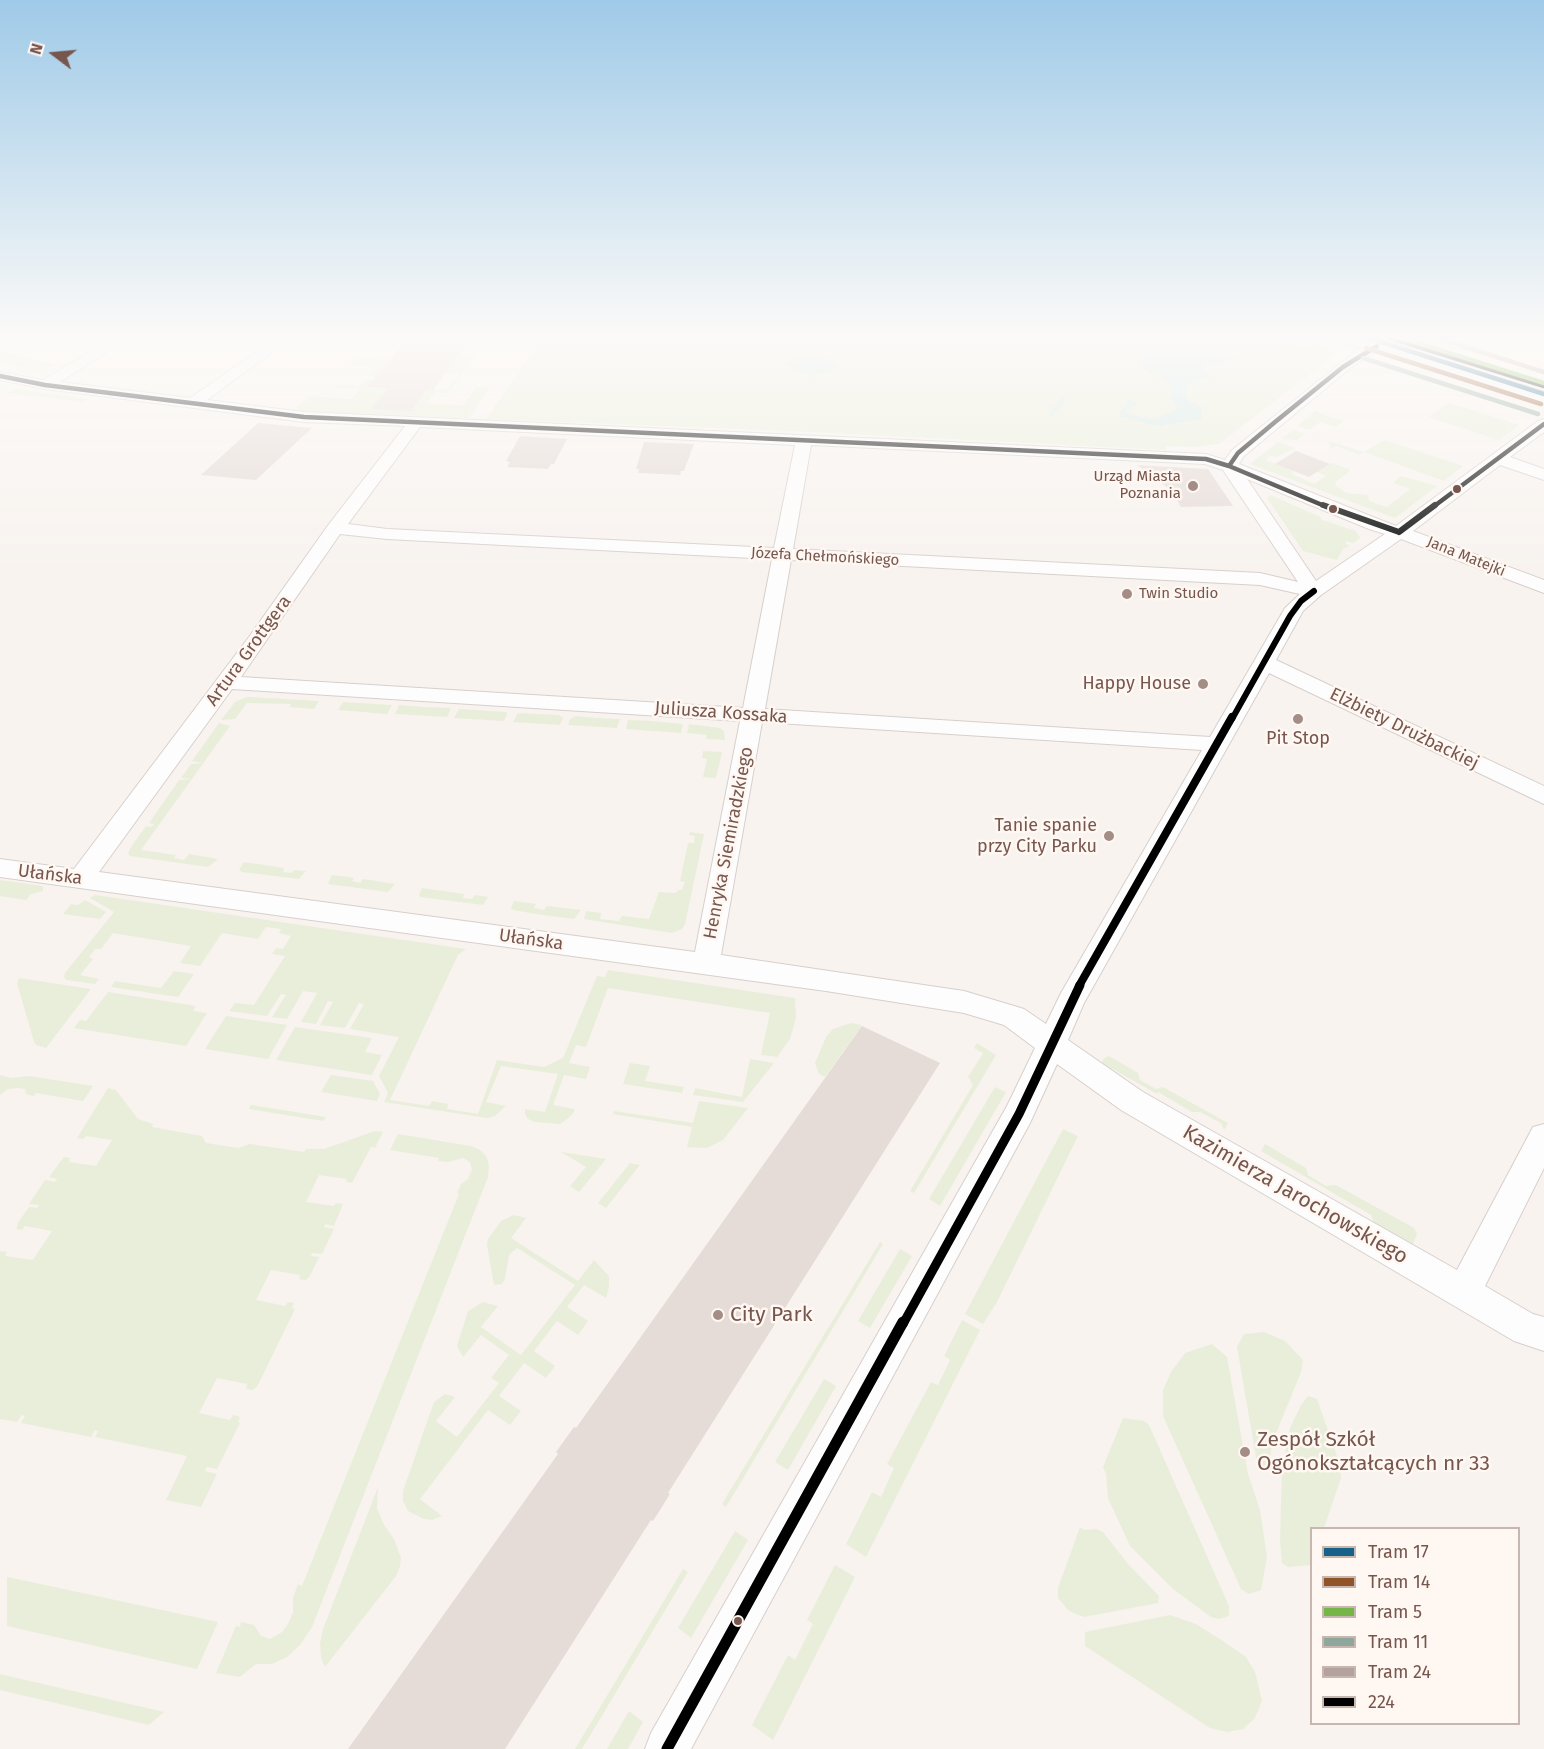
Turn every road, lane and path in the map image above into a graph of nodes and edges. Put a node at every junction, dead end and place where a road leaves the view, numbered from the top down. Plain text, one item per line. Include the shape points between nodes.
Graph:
1 (369, 420) edge
2 (1280, 420) edge
3 (416, 422) junction
4 (1544, 424) edge
5 (804, 440) junction
6 (1233, 459) junction
7 (1500, 459) junction
8 (1544, 475) edge
9 (335, 528) junction
10 (1399, 532) junction
11 (782, 554) junction
12 (1544, 587) edge
13 (1314, 591) junction
14 (1263, 662) junction
15 (226, 682) junction
16 (753, 715) junction
17 (1216, 744) junction
18 (1544, 796) edge
19 (0, 868) edge
20 (80, 879) junction
21 (706, 963) junction
22 (1052, 1045) junction
23 (1544, 1137) edge
24 (1464, 1292) junction
25 (1544, 1334) edge
26 (667, 1749) edge

1 - 3 street, Jana Matejki
2 - 6 street
3 - 5 street, Jana Matejki
3 - 9 street, Artura Grottgera
4 - 7 street
5 - 6 street, Jana Matejki
5 - 11 street, Henryka Siemiradzkiego
6 - 10 street, Jana Matejki via 1309,500
6 - 13 street
7 - 8 street
7 - 10 street
9 - 11 street, Józefa Chełmońskiego
9 - 15 street, Artura Grottgera
10 - 12 street, Jana Matejki
10 - 13 street
11 - 13 street, Józefa Chełmońskiego via 1260,579
11 - 16 street, Henryka Siemiradzkiego
13 - 14 street via 1295,608
14 - 17 street
14 - 18 street, Elżbiety Drużbackiej
15 - 16 street, Juliusza Kossaka
15 - 20 street, Artura Grottgera
16 - 17 street, Juliusza Kossaka
16 - 21 street, Henryka Siemiradzkiego
17 - 22 street via 1071,1001
19 - 20 street, Ułańska
20 - 21 street, Ułańska
21 - 22 street, Ułańska via 964,1002 1014,1017
22 - 24 street, Kazimierza Jarochowskiego via 1132,1101
22 - 26 street via 1019,1114
23 - 24 street
24 - 25 street, Kazimierza Jarochowskiego via 1526,1329

